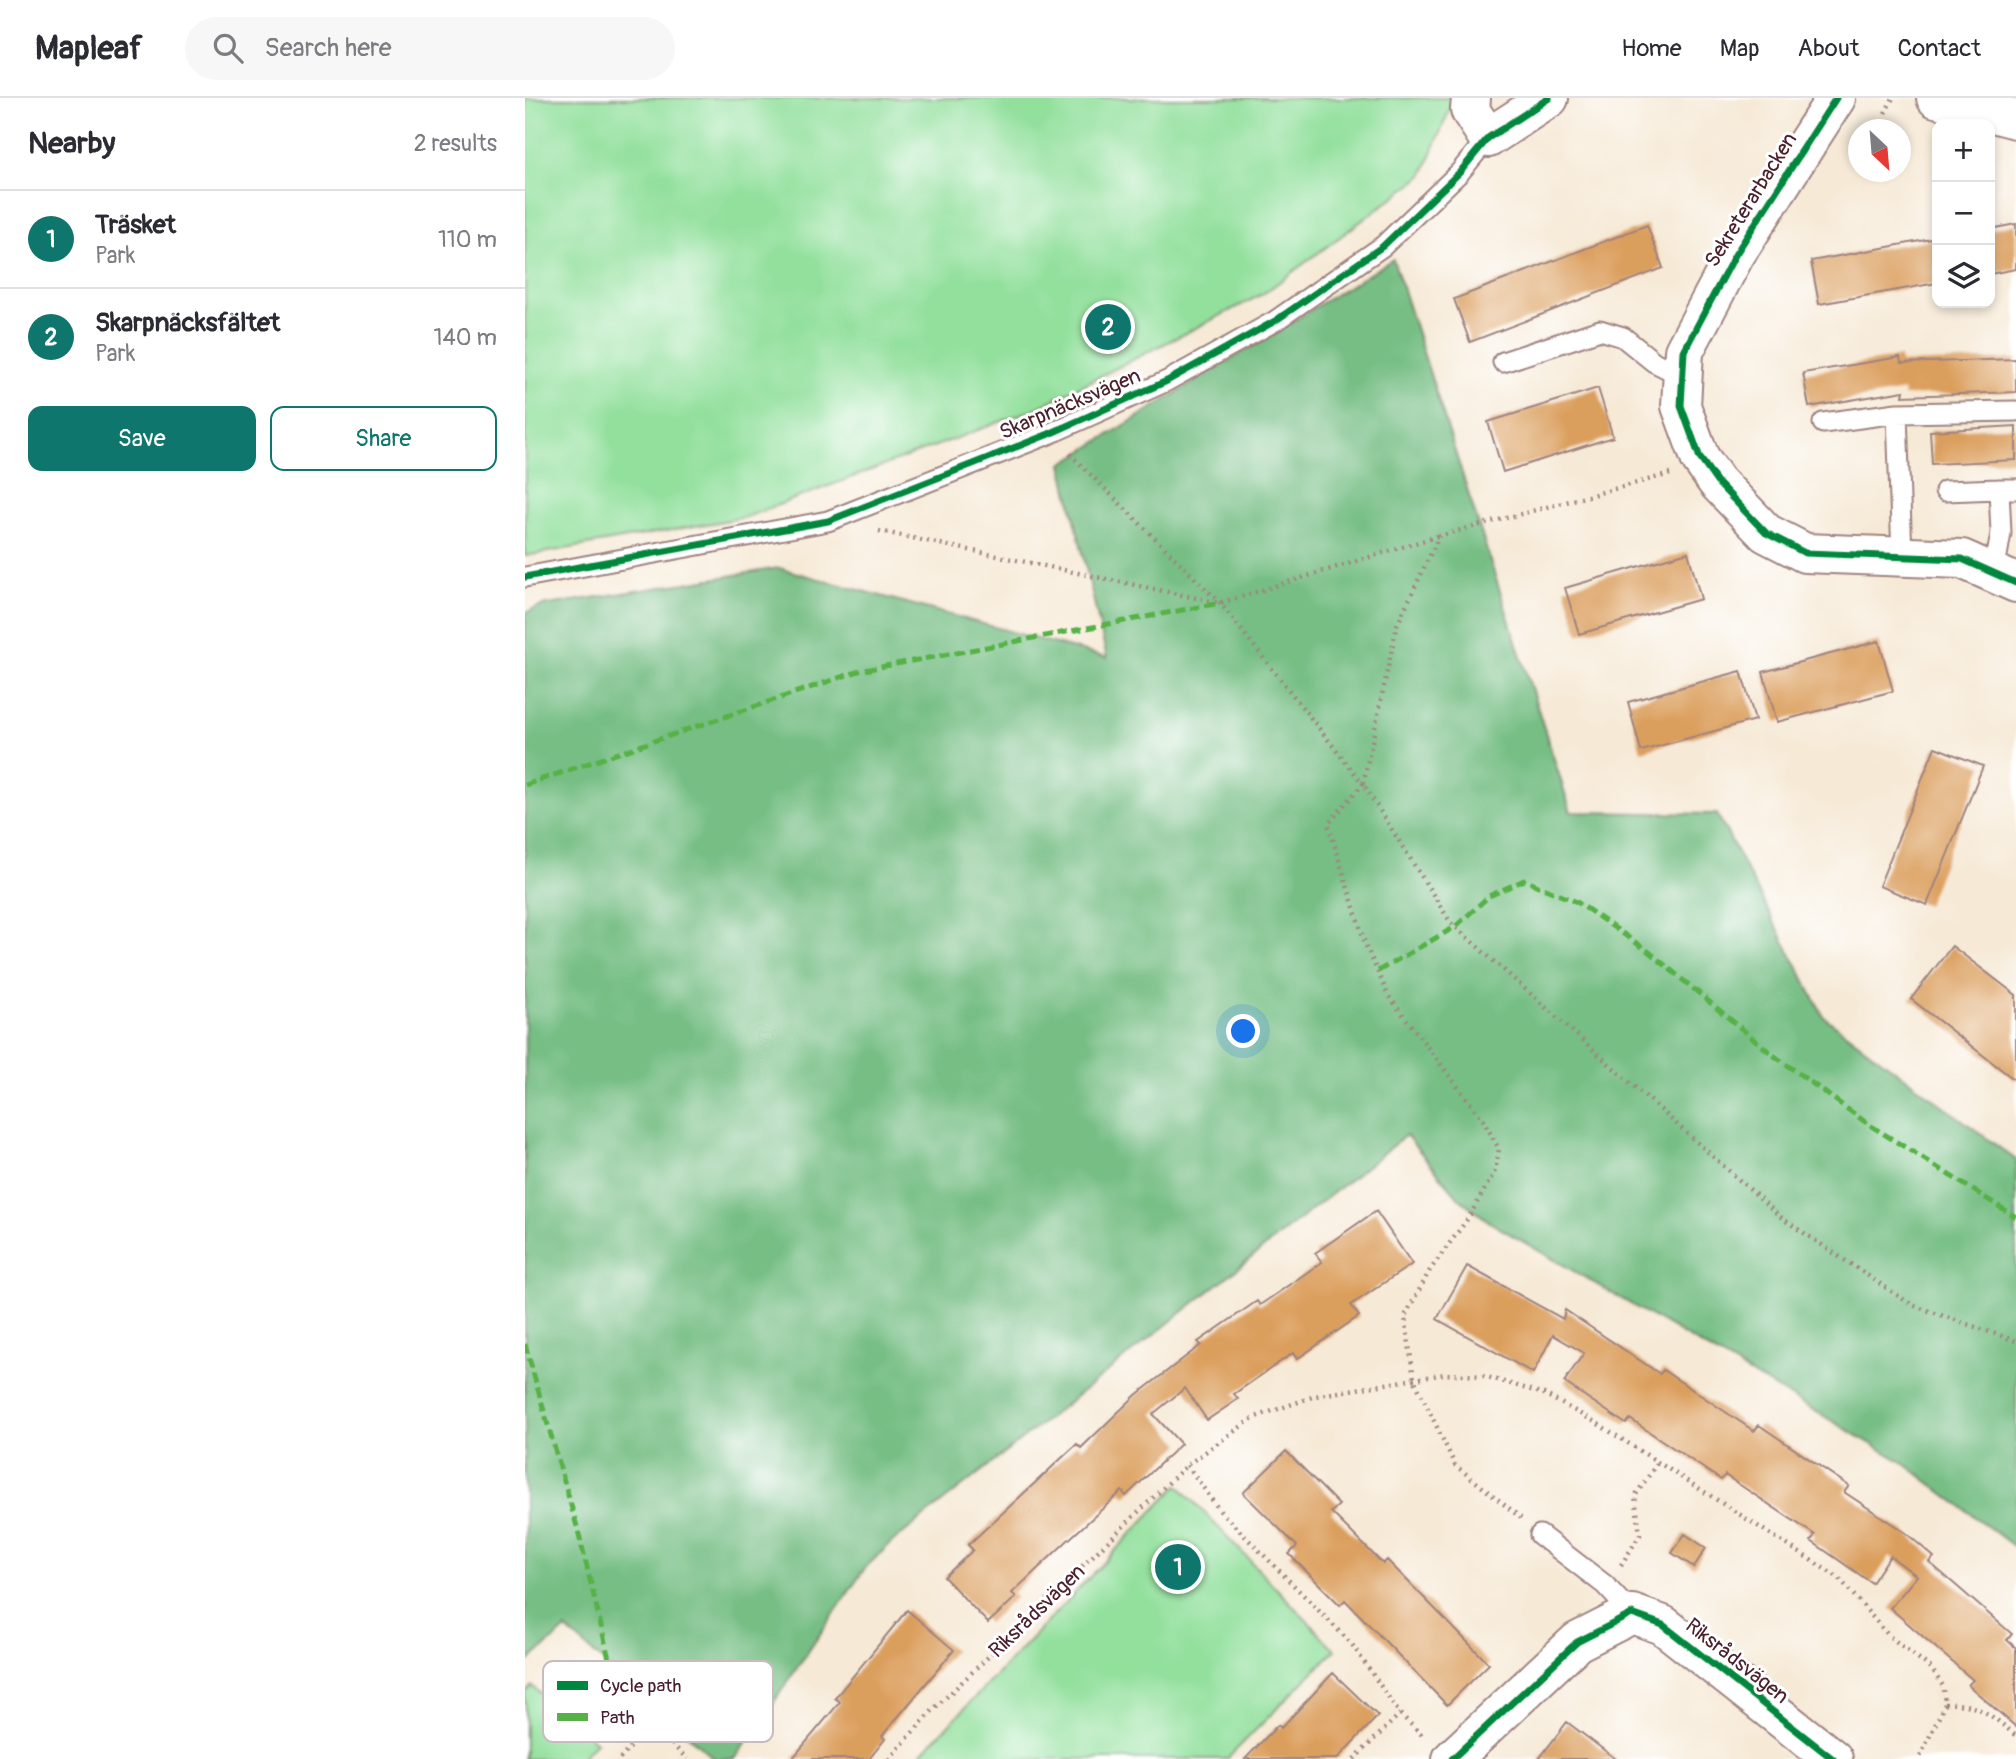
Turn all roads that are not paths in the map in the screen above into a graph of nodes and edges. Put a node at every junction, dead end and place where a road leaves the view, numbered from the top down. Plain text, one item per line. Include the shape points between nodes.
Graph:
1 (1471, 98) edge
2 (1549, 98) edge
3 (1836, 98) edge
4 (1936, 98) edge
5 (2016, 119) edge
6 (1487, 138) junction
7 (1503, 362) dead end
8 (1682, 376) junction
9 (2016, 411) edge
10 (1897, 413) junction
11 (1823, 423) dead end
12 (2008, 489) edge
13 (1945, 491) dead end
14 (1902, 557) junction
15 (525, 577) edge
16 (2005, 578) edge
17 (1540, 1535) road end
18 (1632, 1614) junction
19 (1440, 1750) edge
20 (1833, 1759) edge

1 - 6 street via 1471,110
2 - 6 street, Skarpnäcksvägen
3 - 8 street, Sekreterarbacken via 1735,255 1684,351
4 - 5 street
6 - 15 lane, Skarpnäcksvägen via 1460,172 1383,246 1275,321 1167,381 1049,434 828,521
7 - 8 lane via 1600,330 1623,337 1654,362
8 - 14 street, Sekreterarbacken via 1681,406 1700,458 1766,533 1805,553
9 - 10 lane
10 - 11 lane
10 - 14 lane
12 - 13 lane
12 - 16 lane via 2001,533
14 - 16 street, Sekreterarbacken via 1962,559
17 - 18 lane via 1605,1585
18 - 19 street via 1577,1642
18 - 20 street, Riksrådsvägen via 1663,1625

